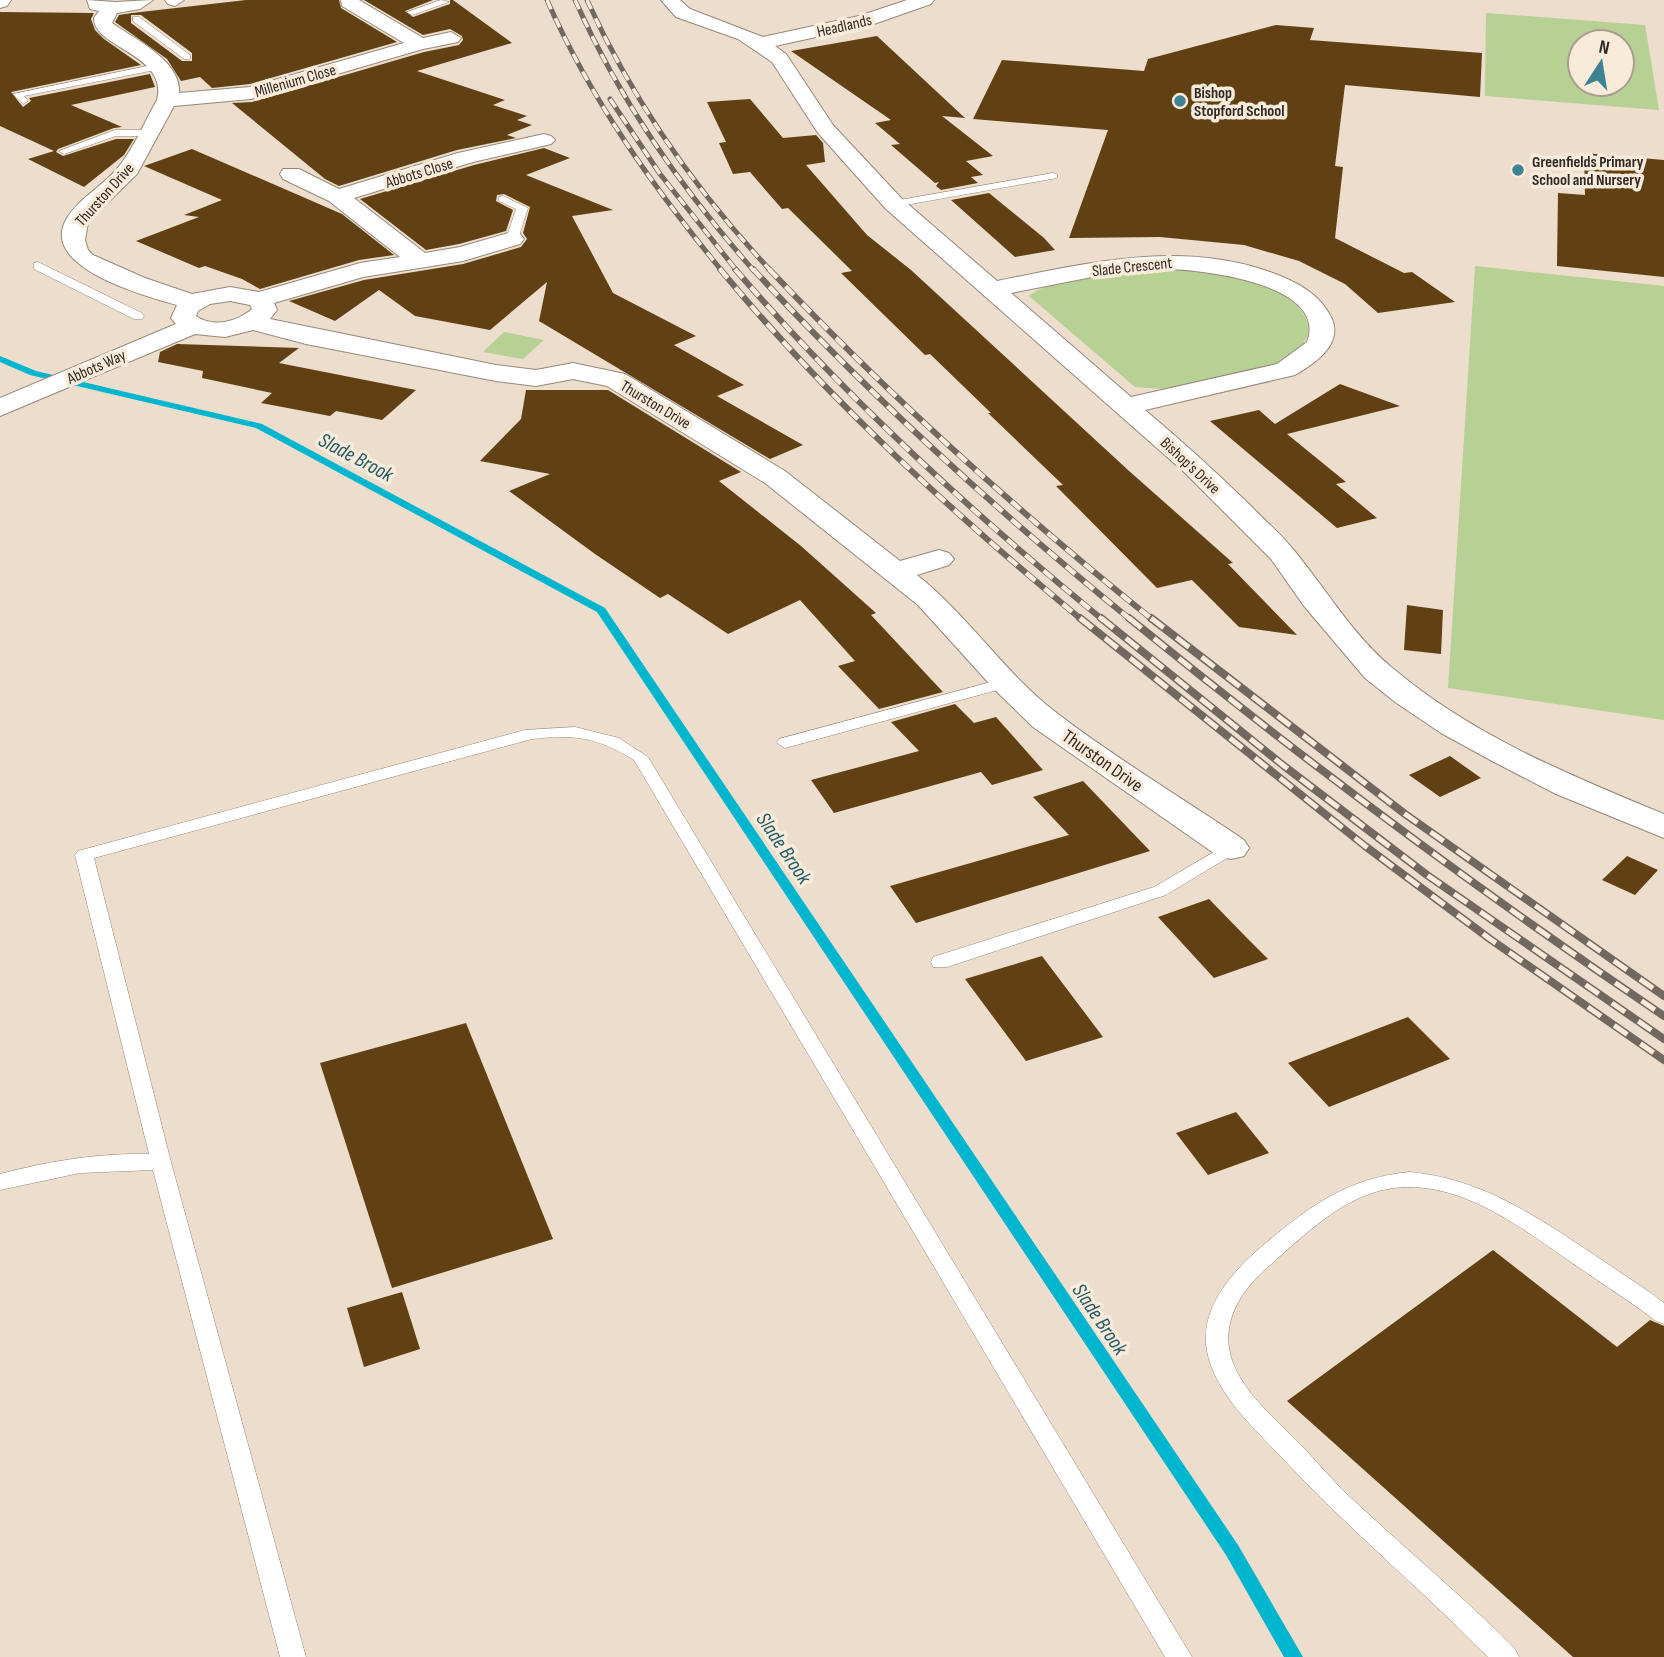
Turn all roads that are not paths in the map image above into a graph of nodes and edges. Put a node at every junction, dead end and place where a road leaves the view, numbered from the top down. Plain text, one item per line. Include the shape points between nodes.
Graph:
1 (144, 0) edge
2 (670, 0) edge
3 (925, 0) edge
4 (349, 2) dead end
5 (444, 2) dead end
6 (104, 4) edge
7 (412, 12) joint
8 (136, 19) dead end
9 (377, 19) junction
10 (451, 38) dead end
11 (164, 40) junction
12 (760, 43) junction
13 (420, 44) junction
14 (130, 47) junction
15 (187, 57) dead end
16 (157, 66) junction
17 (167, 100) junction
18 (23, 101) dead end
19 (150, 133) junction
20 (478, 134) dead end
21 (544, 140) dead end
22 (500, 147) junction
23 (64, 151) dead end
24 (291, 174) dead end
25 (1053, 176) dead end
26 (337, 196) junction
27 (503, 199) dead end
28 (894, 204) junction
29 (512, 239) joint
30 (419, 260) junction
31 (38, 267) dead end
32 (124, 279) junction
33 (990, 290) junction
34 (91, 292) junction
35 (256, 311) junction
36 (194, 314) junction
37 (138, 316) dead end
38 (1126, 405) junction
39 (0, 408) edge
40 (939, 559) dead end
41 (895, 572) junction
42 (1006, 683) junction
43 (785, 743) dead end
44 (1664, 827) edge
45 (1231, 848) joint
46 (940, 962) dead end
47 (160, 1162) junction
48 (0, 1182) edge
49 (1664, 1315) edge
50 (293, 1657) edge
51 (1179, 1657) edge
52 (1506, 1657) edge

1 - 6 street via 135,5
2 - 12 street, Bishop's Drive via 682,13
3 - 12 street, Headlands via 864,21
4 - 9 street
5 - 7 lane
6 - 14 street via 103,25
7 - 9 street
8 - 11 lane
9 - 13 street
10 - 13 street, Millenium Close
11 - 14 lane
11 - 15 lane
12 - 28 street, Bishop's Drive via 779,58 825,129
13 - 17 street, Millenium Close via 251,93
14 - 16 street
16 - 17 street via 170,88
16 - 18 lane via 19,94
17 - 19 street, Thurston Drive
19 - 23 lane via 115,133
19 - 32 street, Thurston Drive via 129,169 73,228 74,244 83,258
20 - 22 street
21 - 22 street, Abbots Close
22 - 26 street, Abbots Close
24 - 26 street
25 - 28 lane
26 - 30 street
27 - 29 lane via 522,208
28 - 33 street, Bishop's Drive
29 - 30 street via 463,254
30 - 35 street via 340,275
31 - 34 lane
32 - 34 lane
32 - 36 street, Thurston Drive
33 - 38 street, Bishop's Drive
33 - 38 street, Slade Crescent via 1115,265 1190,261 1264,276 1295,291 1313,307 1322,324 1316,348 1286,370
34 - 37 lane
35 - 36 street via 218,329
35 - 36 street, Thurston Drive via 230,294
35 - 41 street, Thurston Drive via 306,336 496,373 536,378 573,371 616,380 775,477
36 - 39 street, Abbots Way via 116,358
38 - 44 street, Bishop's Drive via 1259,529 1353,646 1406,695 1453,726 1568,787
40 - 41 street
41 - 42 street, Thurston Drive via 929,599
42 - 43 lane
42 - 45 street, Thurston Drive via 1045,720
45 - 46 lane via 1160,891
47 - 48 lane via 106,1160 40,1170
47 - 50 lane
47 - 51 lane via 84,855 531,734 589,733 615,740 640,757
49 - 52 lane via 1506,1208 1438,1184 1403,1181 1378,1184 1327,1205 1244,1274 1226,1300 1218,1350 1229,1376 1258,1416 1342,1505

